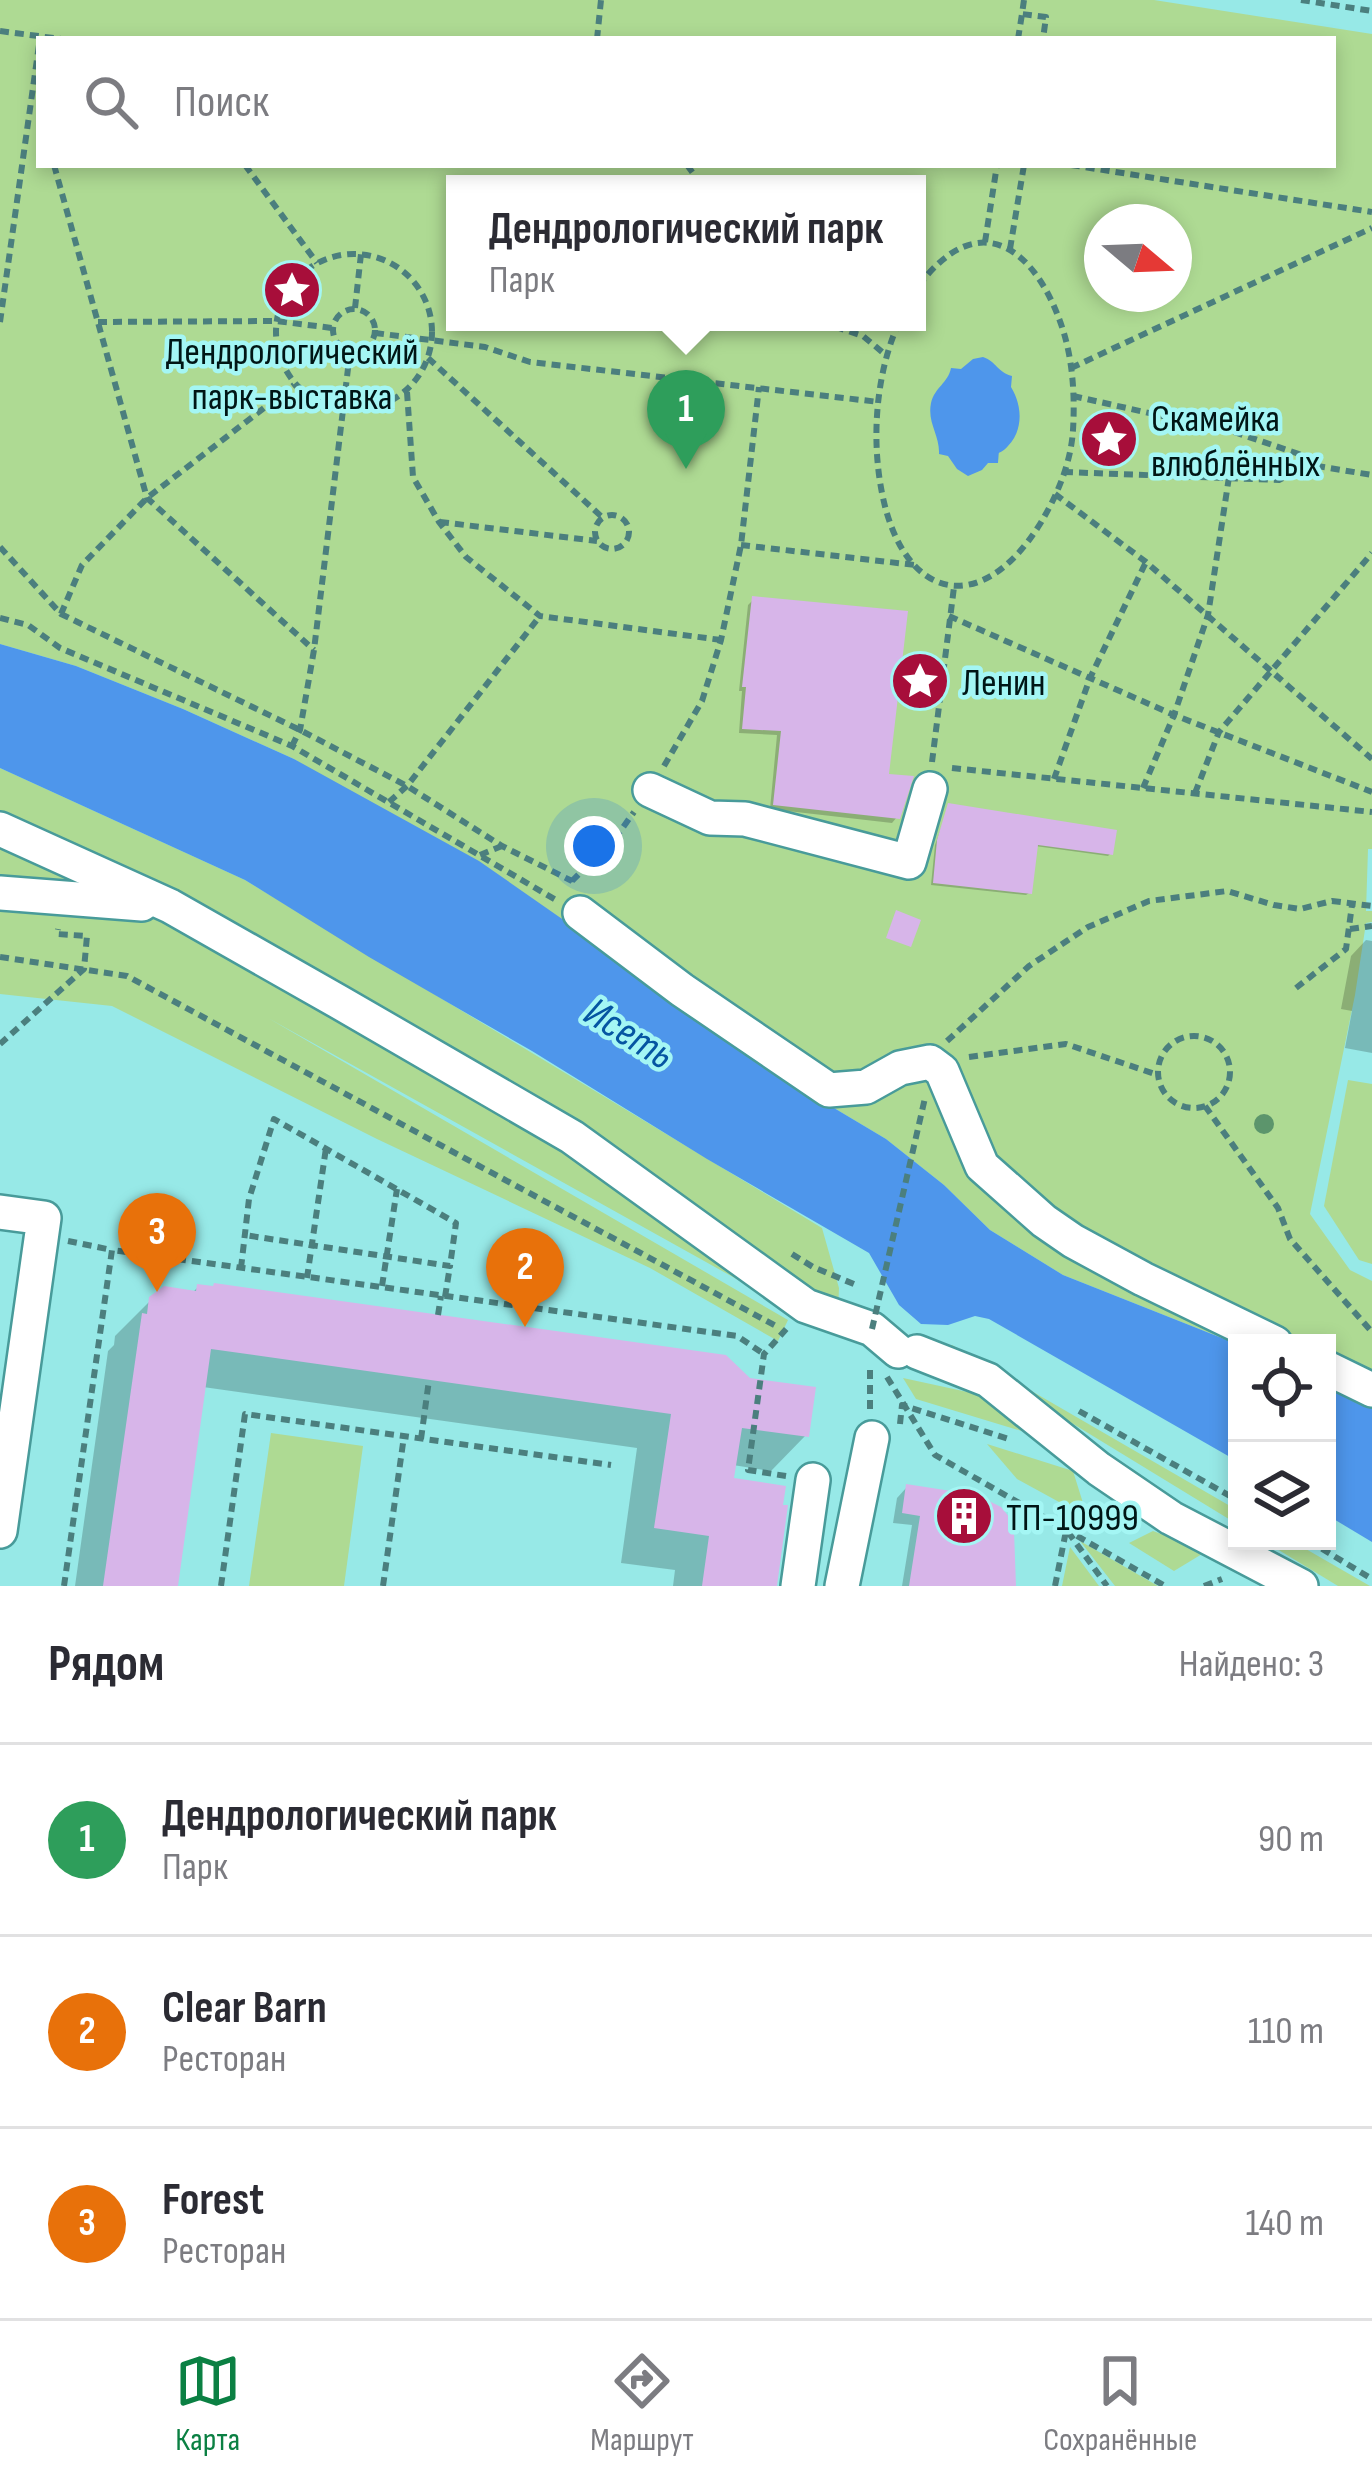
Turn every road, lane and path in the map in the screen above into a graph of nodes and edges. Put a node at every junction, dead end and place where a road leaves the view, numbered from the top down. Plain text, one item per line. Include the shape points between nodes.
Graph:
1 (601, 0) edge
2 (1024, 0) edge
3 (1301, 0) edge
4 (1372, 11) edge
5 (1022, 14) junction
6 (0, 31) edge
7 (597, 36) edge
8 (1018, 36) edge
9 (1043, 36) edge
10 (36, 39) edge
11 (36, 68) edge
12 (33, 89) junction
13 (36, 100) edge
14 (55, 168) edge
15 (247, 168) edge
16 (997, 168) edge
17 (1024, 168) edge
18 (1090, 168) edge
19 (1372, 212) edge
20 (1372, 228) edge
21 (985, 242) junction
22 (1010, 249) junction
23 (361, 254) junction
24 (317, 263) junction
25 (926, 278) edge
26 (355, 308) junction
27 (276, 320) junction
28 (0, 322) edge
29 (98, 322) junction
30 (332, 328) junction
31 (848, 331) edge
32 (896, 331) edge
33 (375, 333) junction
34 (432, 339) junction
35 (350, 352) junction
36 (887, 356) junction
37 (428, 358) junction
38 (1071, 368) junction
39 (295, 385) junction
40 (759, 387) junction
41 (407, 390) junction
42 (1073, 396) junction
43 (880, 402) junction
44 (343, 411) junction
45 (1311, 465) junction
46 (1064, 472) junction
47 (1372, 475) edge
48 (1229, 477) junction
49 (1055, 494) junction
50 (147, 498) junction
51 (602, 517) junction
52 (440, 522) junction
53 (597, 541) junction
54 (741, 545) junction
55 (0, 548) edge
56 (1372, 553) edge
57 (1146, 562) junction
58 (915, 565) junction
59 (954, 586) junction
60 (61, 614) junction
61 (1208, 615) junction
62 (540, 616) junction
63 (949, 616) junction
64 (0, 618) edge
65 (721, 640) junction
66 (314, 650) junction
67 (1270, 669) junction
68 (1090, 678) junction
69 (1174, 715) junction
70 (300, 730) junction
71 (1220, 732) junction
72 (292, 746) junction
73 (1372, 759) edge
74 (931, 777) junction
75 (1054, 779) junction
76 (407, 786) junction
77 (1143, 788) junction
78 (650, 790) junction
79 (1372, 792) edge
80 (1195, 793) junction
81 (388, 802) junction
82 (1372, 812) edge
83 (0, 829) edge
84 (502, 846) junction
85 (479, 855) junction
86 (0, 892) edge
87 (576, 897) junction
88 (1352, 904) junction
89 (1372, 906) edge
90 (170, 907) junction
91 (1372, 926) edge
92 (1350, 929) junction
93 (87, 936) dead end
94 (0, 957) edge
95 (83, 969) junction
96 (1296, 988) dead end
97 (0, 1045) edge
98 (930, 1062) junction
99 (1158, 1075) junction
100 (1205, 1106) junction
101 (326, 1148) junction
102 (397, 1189) junction
103 (0, 1212) edge
104 (244, 1235) junction
105 (48, 1237) dead end
106 (312, 1245) junction
107 (112, 1250) junction
108 (387, 1256) junction
109 (450, 1266) junction
110 (241, 1268) junction
111 (307, 1278) junction
112 (382, 1288) junction
113 (443, 1297) junction
114 (438, 1315) dead end
115 (872, 1329) junction
116 (784, 1331) dead end
117 (1372, 1332) edge
118 (1257, 1334) edge
119 (1336, 1372) edge
120 (429, 1380) dead end
121 (1372, 1390) edge
122 (902, 1405) junction
123 (404, 1436) junction
124 (872, 1438) joint
125 (421, 1439) junction
126 (1012, 1441) dead end
127 (611, 1466) dead end
128 (813, 1480) joint
129 (1066, 1529) junction
130 (0, 1531) edge
131 (1324, 1550) edge
132 (1372, 1579) edge
133 (64, 1586) edge
134 (220, 1586) edge
135 (383, 1586) edge
136 (798, 1586) edge
137 (842, 1586) edge
138 (1055, 1586) edge
139 (1107, 1586) edge
140 (1165, 1586) edge
141 (1301, 1586) edge

1 - 7 path
2 - 5 path
3 - 4 path
5 - 8 path
5 - 9 path via 1046,17
6 - 10 path
11 - 12 path
12 - 13 path
12 - 28 path
14 - 29 path
15 - 24 path
16 - 21 path
17 - 22 path
18 - 19 path
20 - 38 path
21 - 22 path
21 - 25 path via 947,254
22 - 38 path via 1053,304
23 - 24 path
23 - 26 path
23 - 34 path via 390,262 414,281 429,309
24 - 27 path via 297,277
26 - 30 path
26 - 33 path via 370,316
27 - 29 path
27 - 30 path
27 - 39 path via 278,355
29 - 50 path
30 - 35 path
31 - 36 path
32 - 36 path
33 - 34 path
33 - 35 path via 367,348
34 - 37 path
34 - 40 path via 530,362
35 - 44 path
36 - 43 path
37 - 41 path
37 - 51 path
38 - 42 path
39 - 44 path
39 - 50 path
40 - 43 path
40 - 54 path
41 - 44 path via 377,408
41 - 52 path via 413,477
42 - 45 path via 1234,432
42 - 46 path
43 - 58 path via 882,494
44 - 66 path
45 - 47 path
45 - 48 path via 1280,480
46 - 48 path
46 - 49 path
48 - 61 path
49 - 57 path
49 - 59 path via 1009,564 983,582
50 - 60 path via 82,565
50 - 66 path
51 - 53 path
51 - 53 path via 616,515 629,536 621,547
52 - 53 path
52 - 62 path via 466,556
54 - 58 path
54 - 65 path
55 - 60 path
56 - 67 path
57 - 61 path
57 - 68 path
58 - 59 path
59 - 63 path
60 - 70 path
61 - 67 path
61 - 69 path
62 - 65 path
62 - 76 path
63 - 68 path
63 - 74 path
64 - 72 path
65 - 78 path via 702,701
66 - 70 path
67 - 71 path
67 - 73 path
68 - 69 path
68 - 75 path
69 - 71 path
69 - 77 path
70 - 72 path
70 - 76 path
71 - 79 path
71 - 80 path
72 - 81 path
74 - 75 path
74 - 78 street via 909,862 745,819 710,818
75 - 77 path
76 - 81 path
76 - 84 path
77 - 80 path
78 - 87 path
80 - 82 path
81 - 85 path
83 - 90 street
84 - 85 path
84 - 87 path
85 - 87 path
86 - 90 street
87 - 98 street via 682,990 829,1090 866,1087
88 - 89 path
88 - 92 path
88 - 98 path via 1300,909 1227,891 1149,901 1088,927 1029,966
90 - 115 street via 572,1137 806,1306
91 - 92 path
92 - 96 path via 1346,949
93 - 95 path
94 - 95 path
95 - 97 path
95 - 116 path via 127,976
98 - 99 path via 1066,1044
98 - 115 path, bridge
98 - 118 street via 982,1166 1044,1221
99 - 100 path via 1174,1102
99 - 100 path via 1173,1043 1212,1040 1231,1070 1222,1094
100 - 117 path via 1278,1208 1290,1239
101 - 102 path
101 - 104 path via 274,1119
101 - 106 path
102 - 108 path
102 - 109 path via 456,1223
103 - 130 street via 44,1218
104 - 106 path
104 - 110 path
105 - 107 path
106 - 108 path
106 - 111 path
107 - 110 path
107 - 133 path
108 - 109 path
108 - 112 path
109 - 113 path
110 - 111 path
111 - 112 path
112 - 113 path
113 - 114 path
113 - 128 path via 737,1336 764,1354 748,1470
115 - 122 path
115 - 124 path
115 - 141 street via 908,1352 988,1380 1171,1518
119 - 121 street
120 - 125 path
122 - 126 path
122 - 129 path via 935,1455
123 - 125 path
123 - 134 path via 245,1414
123 - 135 path
124 - 137 street
125 - 127 path
128 - 136 street
129 - 138 path
129 - 139 path
129 - 140 path
131 - 132 path

